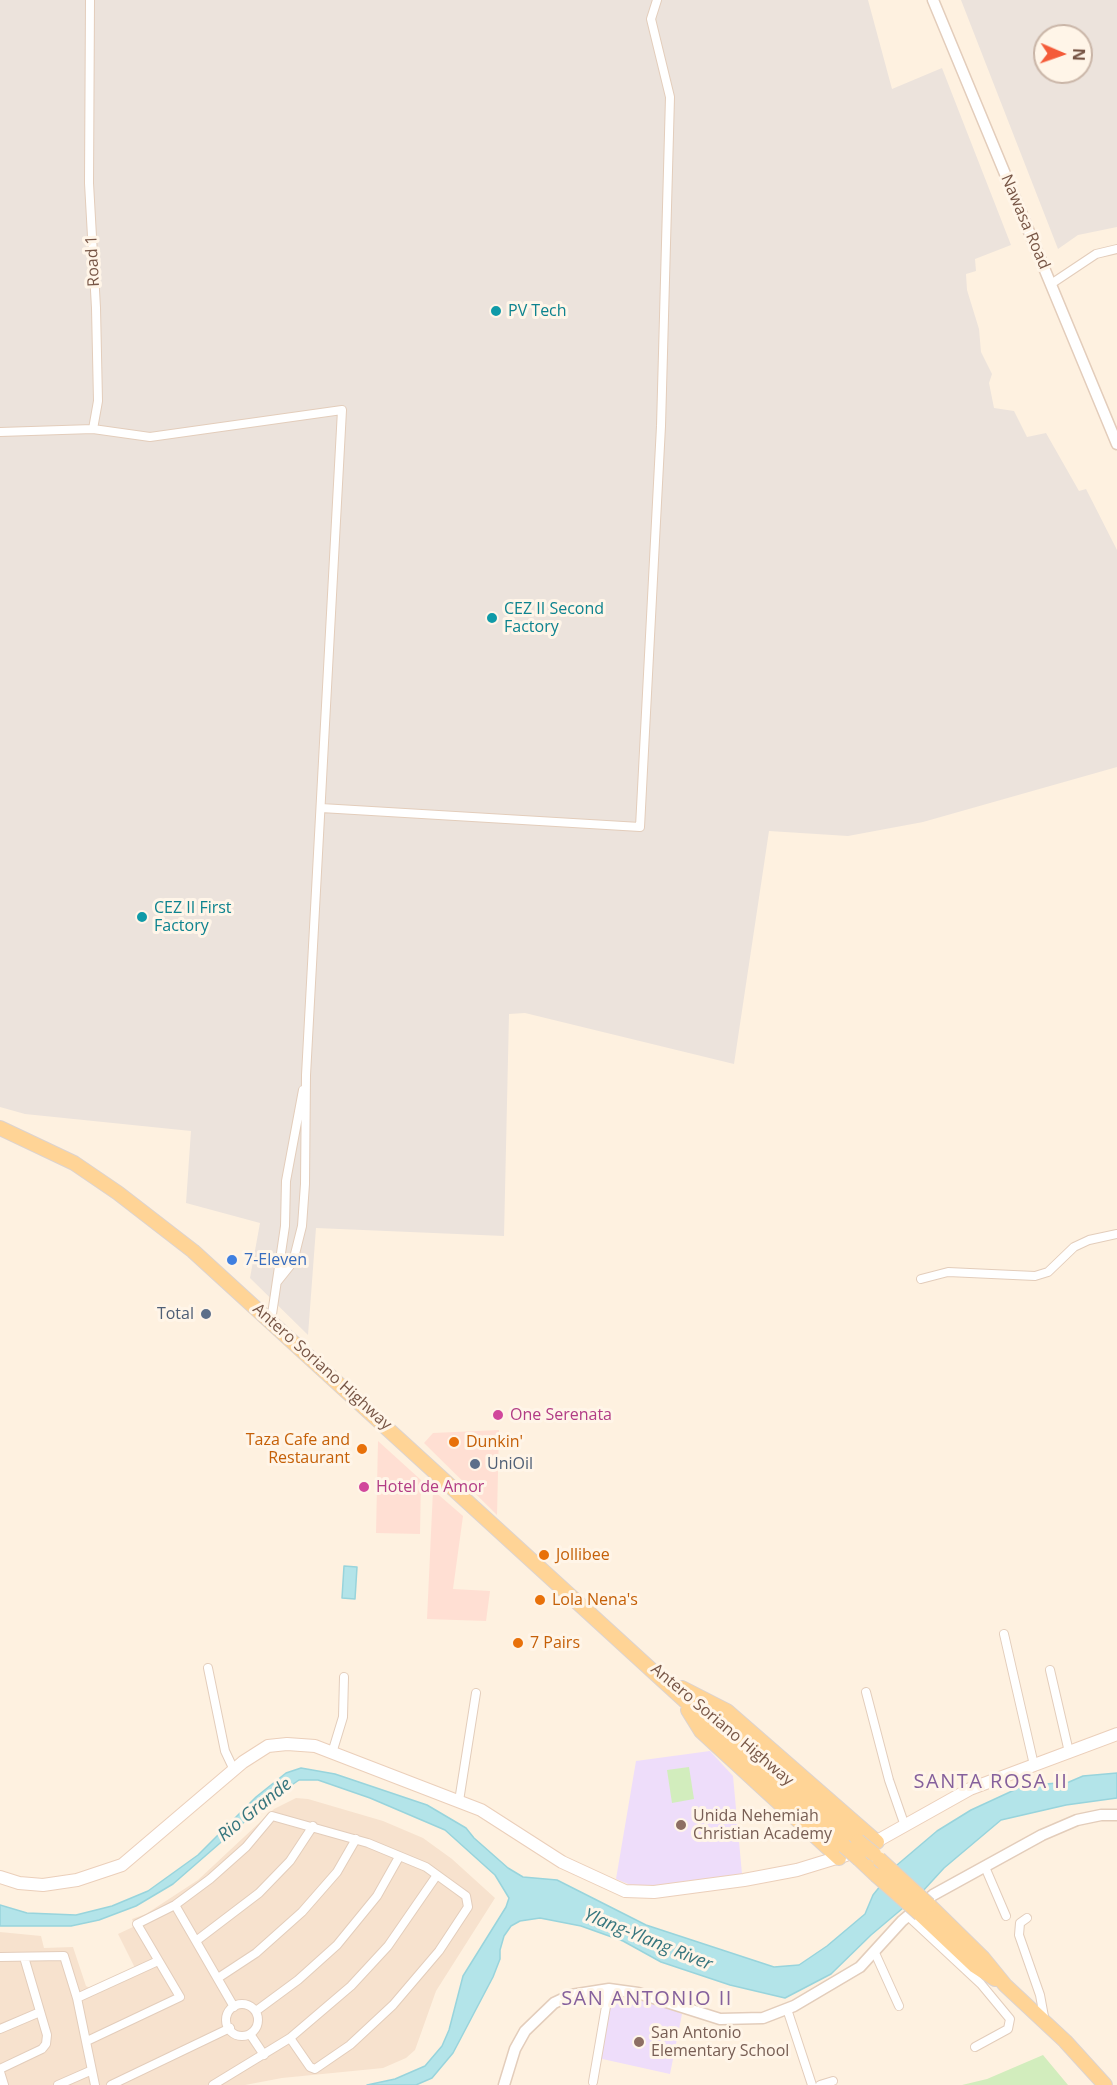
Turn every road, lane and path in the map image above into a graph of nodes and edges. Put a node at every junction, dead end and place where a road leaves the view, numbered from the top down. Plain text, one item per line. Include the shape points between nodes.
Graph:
1 (90, 0) edge
2 (657, 0) edge
3 (933, 0) edge
4 (1117, 249) edge
5 (1051, 284) junction
6 (93, 429) junction
7 (0, 432) edge
8 (1117, 444) edge
9 (321, 808) junction
10 (306, 1075) junction
11 (0, 1128) edge
12 (1117, 1234) edge
13 (921, 1279) dead end
14 (277, 1282) junction
15 (271, 1321) junction
16 (1004, 1634) dead end
17 (208, 1668) dead end
18 (1050, 1670) dead end
19 (344, 1677) dead end
20 (680, 1691) junction
21 (867, 1692) dead end
22 (476, 1693) dead end
23 (1117, 1734) edge
24 (1069, 1752) junction
25 (332, 1753) junction
26 (1034, 1765) junction
27 (234, 1770) junction
28 (459, 1801) junction
29 (1117, 1815) edge
30 (313, 1826) junction
31 (905, 1826) junction
32 (356, 1839) junction
33 (842, 1852) junction
34 (877, 1852) junction
35 (399, 1857) junction
36 (984, 1867) junction
37 (437, 1875) junction
38 (0, 1877) edge
39 (175, 1905) junction
40 (919, 1912) junction
41 (1006, 1916) dead end
42 (1027, 1918) dead end
43 (196, 1941) junction
44 (875, 1953) junction
45 (24, 1956) junction
46 (0, 1957) edge
47 (158, 1961) junction
48 (218, 1978) junction
49 (609, 1989) junction
50 (77, 1998) junction
51 (899, 2006) dead end
52 (234, 2007) junction
53 (787, 2009) junction
54 (255, 2011) junction
55 (40, 2012) junction
56 (1045, 2022) junction
57 (230, 2028) junction
58 (0, 2029) edge
59 (250, 2034) junction
60 (290, 2038) junction
61 (87, 2041) junction
62 (975, 2047) dead end
63 (264, 2055) junction
64 (0, 2070) edge
65 (90, 2071) junction
66 (833, 2081) dead end
67 (592, 2082) dead end
68 (4, 2085) edge
69 (58, 2085) edge
70 (95, 2085) edge
71 (111, 2085) edge
72 (213, 2085) edge
73 (504, 2085) edge
74 (812, 2085) edge
75 (820, 2085) edge
76 (1105, 2085) edge

1 - 6 street, Road 1 via 89,183 98,402
2 - 9 street via 651,19 670,97 661,426 640,827
3 - 5 street, Nawasa Road
4 - 5 street via 1096,254
5 - 8 street, Nawasa Road
6 - 7 street
6 - 9 street via 150,437 342,410
9 - 10 street
10 - 14 street via 288,1172
10 - 14 street via 302,1226 293,1262
11 - 15 main road, Antero Soriano Highway via 74,1163 118,1192
12 - 13 street via 1074,1247 1048,1272 1035,1276 948,1272
14 - 15 street
15 - 20 main road, Antero Soriano Highway via 618,1641
16 - 26 street
17 - 27 street via 225,1752
18 - 24 street
19 - 25 street via 343,1717
20 - 33 main road, Antero Soriano Highway
20 - 34 main road, Antero Soriano Highway, bridge via 858,1841
20 - 34 main road via 727,1711
21 - 31 street
22 - 28 street
23 - 24 main road
24 - 26 main road
25 - 27 main road via 304,1744 277,1744 260,1750
25 - 28 main road
26 - 31 main road via 970,1789
27 - 38 main road via 122,1865 77,1880 43,1885
28 - 33 main road via 485,1812 562,1862 626,1891 707,1886 797,1870
29 - 36 street via 1074,1821
30 - 32 street
30 - 39 street via 272,1816 227,1865
30 - 43 street via 290,1861 260,1893
31 - 34 main road
32 - 35 street
32 - 48 street via 337,1872 302,1912 255,1953
33 - 34 main road
33 - 40 main road, Antero Soriano Highway, bridge via 859,1859
34 - 40 main road, Antero Soriano Highway, bridge
35 - 37 street
35 - 54 street via 377,1896 337,1945
36 - 40 street via 933,1895
36 - 41 street
37 - 60 street via 388,1946 351,1986
37 - 60 street via 466,1896 468,1907 416,1981 373,2025 320,2067 310,2067
39 - 43 street
39 - 47 street via 137,1924
40 - 44 street
40 - 56 main road, Antero Soriano Highway via 975,1966 1005,1985
40 - 62 street via 1010,2019 1008,2028
42 - 56 street via 1020,1923 1019,1935
43 - 48 street
44 - 51 street
44 - 53 street via 845,1978
45 - 46 street
45 - 50 street via 64,1956
45 - 55 street
47 - 50 street
47 - 61 street via 180,1998
48 - 52 street
49 - 53 street via 638,1993 720,2019 763,2018
49 - 67 street
49 - 73 street via 571,1995 538,2015 515,2049
50 - 61 street
52 - 54 street via 244,2004
52 - 57 street via 227,2018
53 - 74 street
54 - 59 street via 258,2022
55 - 58 street
55 - 64 street via 46,2044
56 - 76 main road, Antero Soriano Highway
57 - 59 street via 237,2035
57 - 71 street
59 - 63 street
60 - 63 street
61 - 65 street
63 - 72 street
64 - 68 street
65 - 69 street
65 - 70 street
66 - 75 street

